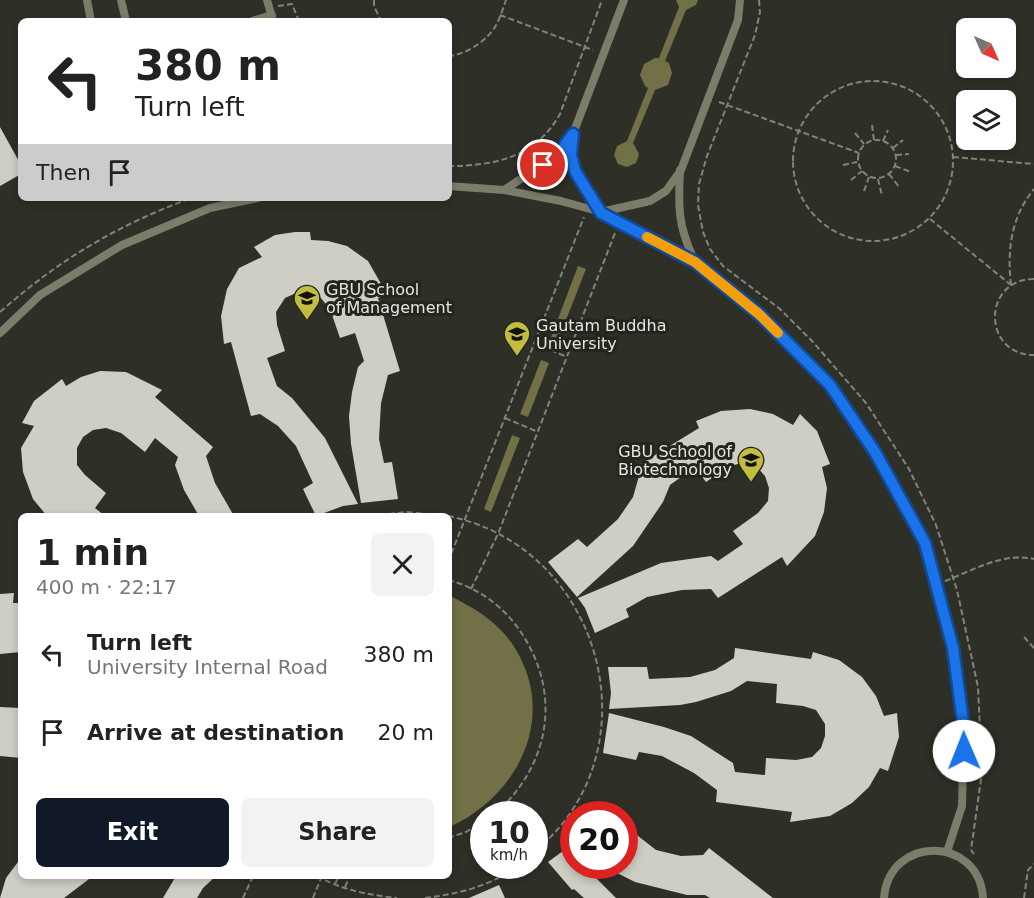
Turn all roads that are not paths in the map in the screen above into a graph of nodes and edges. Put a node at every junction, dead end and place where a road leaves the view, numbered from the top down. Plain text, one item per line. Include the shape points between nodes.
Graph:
1 (87, 0) edge
2 (121, 0) edge
3 (624, 0) edge
4 (740, 0) edge
5 (90, 18) edge
6 (125, 18) edge
7 (573, 134) junction
8 (681, 170) junction
9 (452, 186) edge
10 (504, 190) junction
11 (244, 201) edge
12 (601, 213) junction
13 (695, 262) junction
14 (0, 333) edge
15 (947, 852) junction
16 (884, 898) edge
17 (983, 898) edge

1 - 5 lane
2 - 6 lane
3 - 7 lane
4 - 8 lane via 738,20
7 - 10 lane via 557,156
7 - 12 lane via 571,155 575,171
8 - 12 lane via 666,191 650,201
8 - 13 lane via 678,209 684,239
9 - 10 lane
10 - 12 lane
11 - 14 lane via 210,208 123,245 40,295
12 - 13 lane
13 - 15 lane via 760,315 830,385 875,452 925,543 953,648 964,729 962,806
15 - 16 lane via 932,850 909,856 892,871
15 - 17 lane via 962,858 977,875

